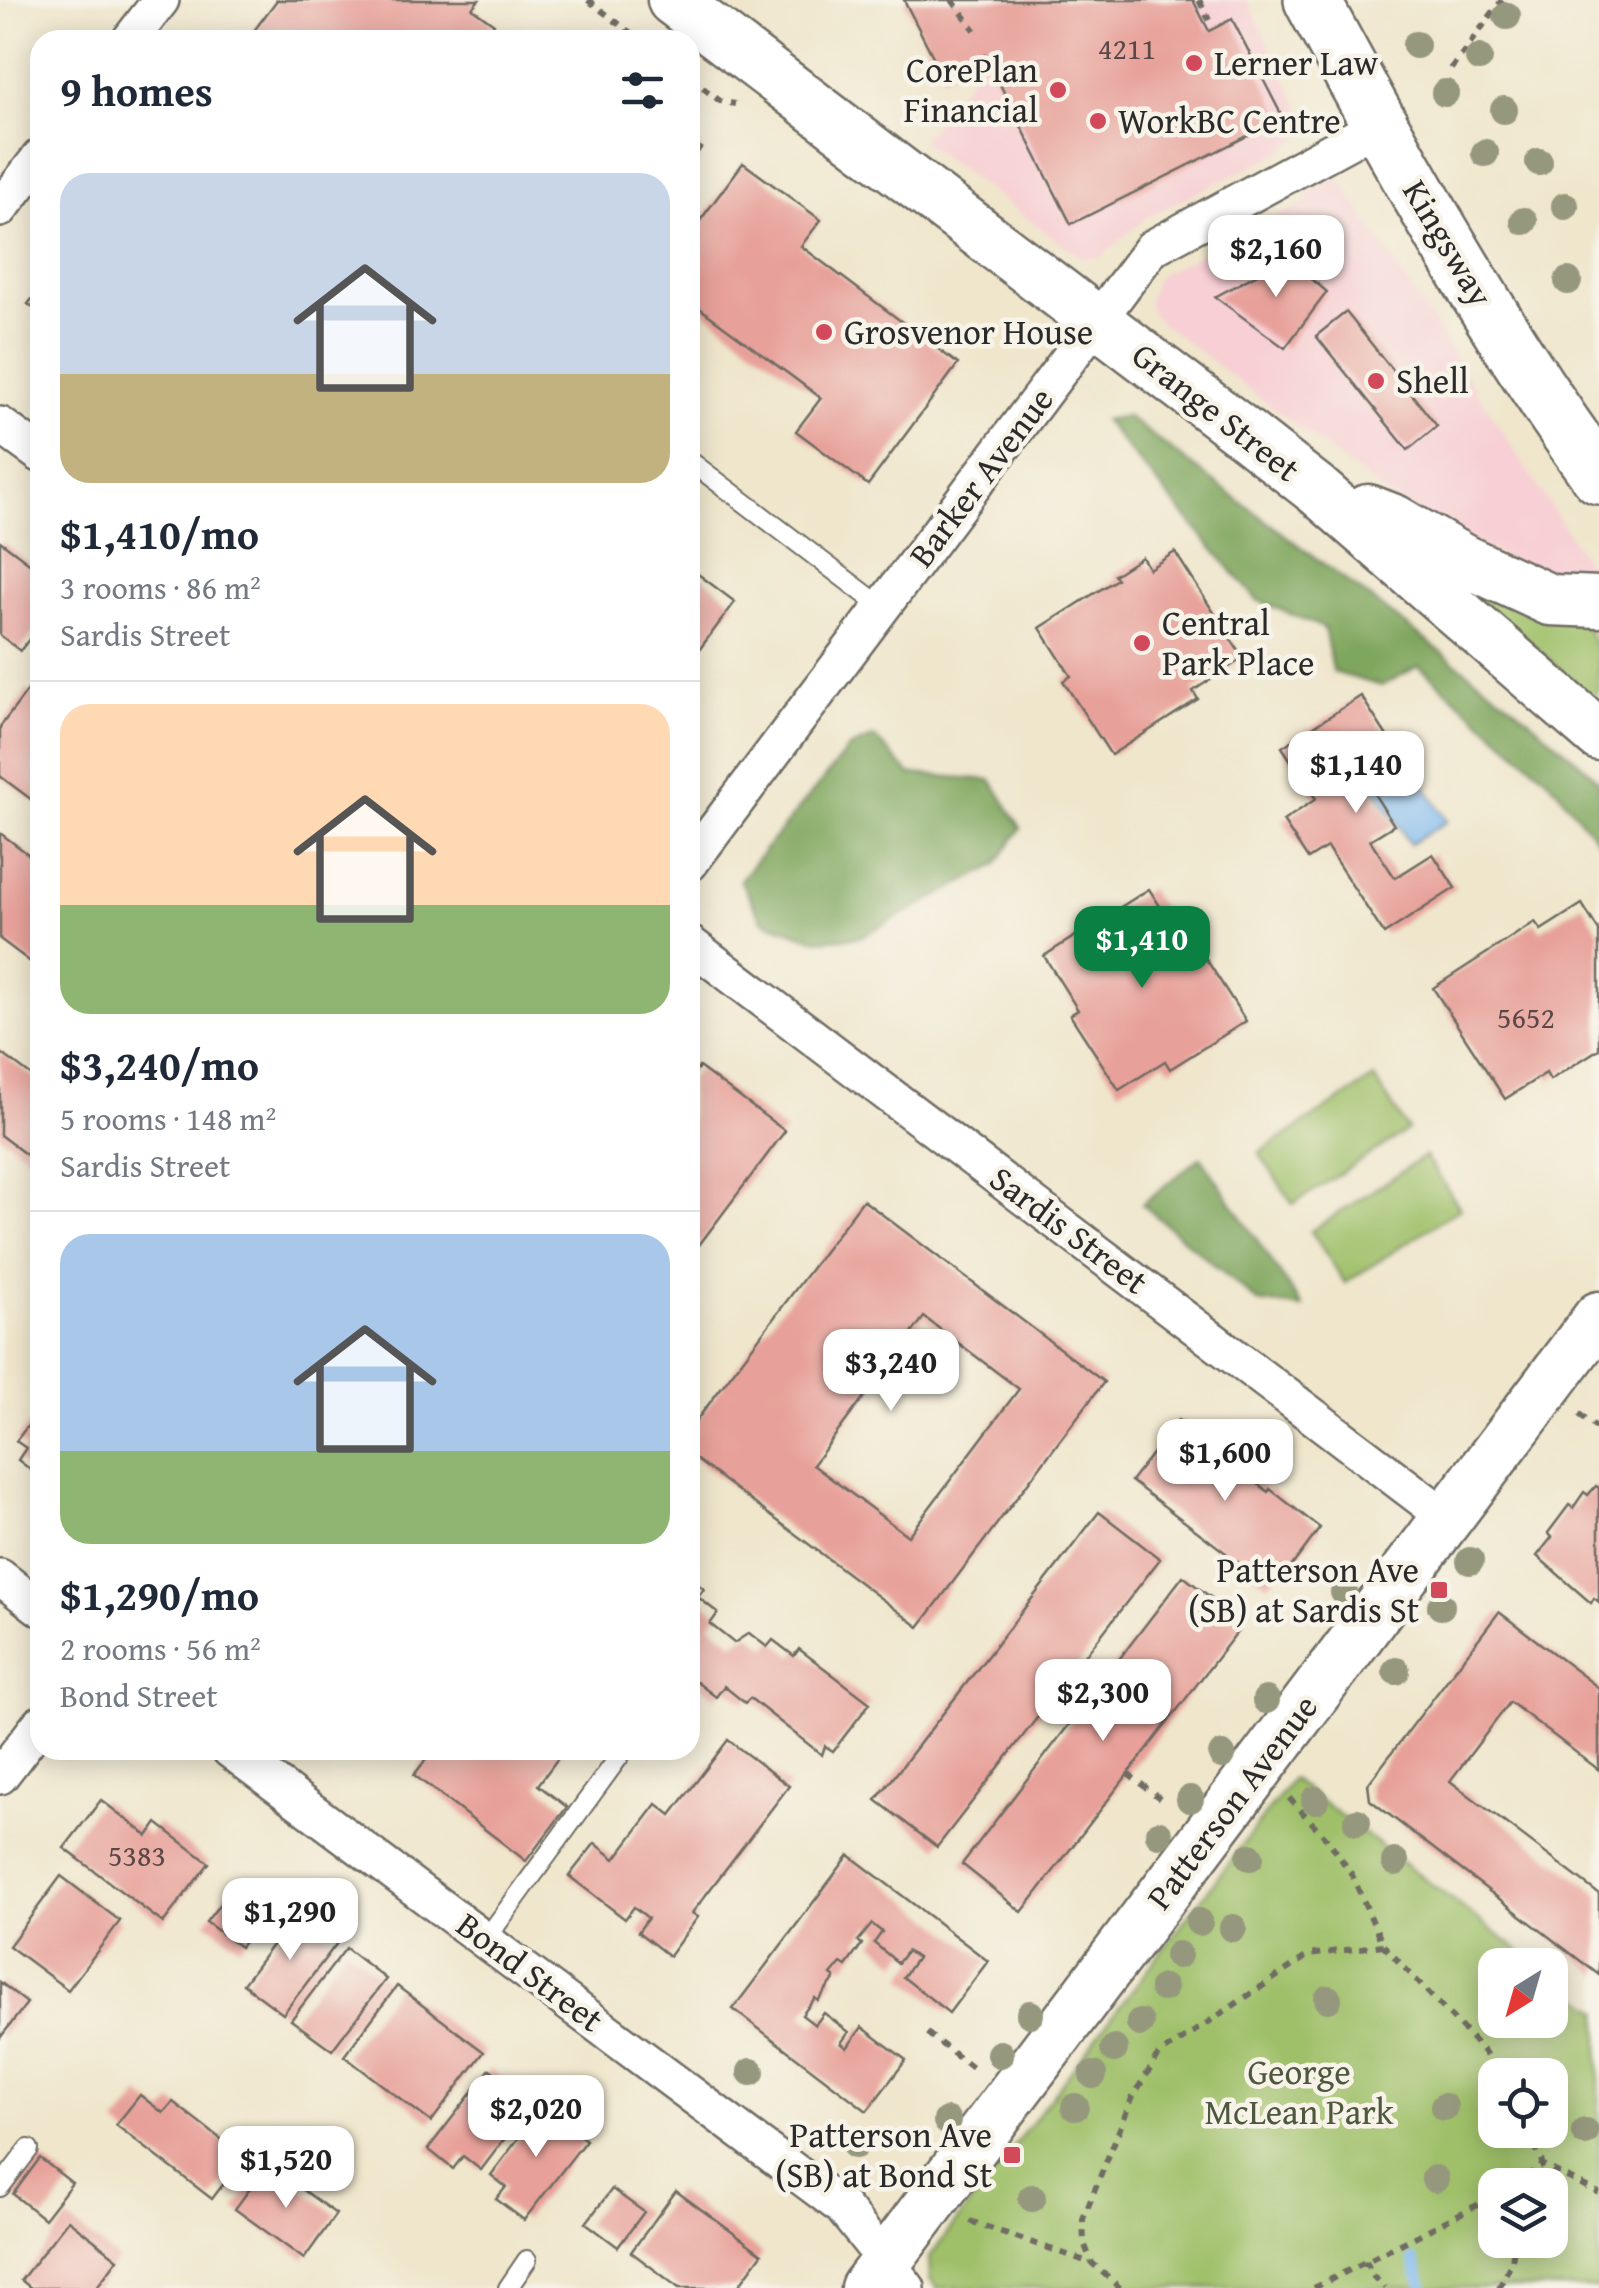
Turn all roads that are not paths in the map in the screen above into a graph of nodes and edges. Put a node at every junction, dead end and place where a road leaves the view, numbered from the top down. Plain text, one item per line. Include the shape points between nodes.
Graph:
1 (161, 0) edge
2 (673, 0) edge
3 (1312, 0) edge
4 (139, 30) edge
5 (1379, 125) junction
6 (30, 170) edge
7 (0, 210) edge
8 (1098, 322) junction
9 (0, 425) edge
10 (30, 447) edge
11 (700, 470) edge
12 (1599, 476) edge
13 (1317, 490) junction
14 (1599, 602) edge
15 (882, 607) junction
16 (1599, 735) edge
17 (700, 850) edge
18 (700, 952) edge
19 (1599, 1317) edge
20 (1446, 1517) junction
21 (0, 1578) edge
22 (30, 1600) edge
23 (30, 1737) edge
24 (244, 1760) edge
25 (617, 1760) edge
26 (0, 1776) edge
27 (486, 1939) junction
28 (29, 2149) dead end
29 (0, 2187) edge
30 (527, 2260) dead end
31 (886, 2279) edge
32 (508, 2288) edge

1 - 4 street
2 - 8 street, Grange Street
3 - 5 main road, Kingsway
5 - 8 street, Barker Avenue via 1152,248
5 - 12 main road, Kingsway via 1443,240
6 - 7 street
8 - 13 street, Grange Street
8 - 15 street, Barker Avenue
9 - 10 street
11 - 15 lane
13 - 14 street via 1394,520 1550,600
13 - 16 street, Grange Street
15 - 17 street, Barker Avenue
18 - 20 street, Sardis Street
19 - 20 street, Patterson Avenue
20 - 31 street, Patterson Avenue
21 - 22 street
23 - 26 street
24 - 27 street, Bond Street
25 - 27 lane
27 - 31 street, Bond Street via 842,2207
28 - 29 lane
30 - 32 lane

